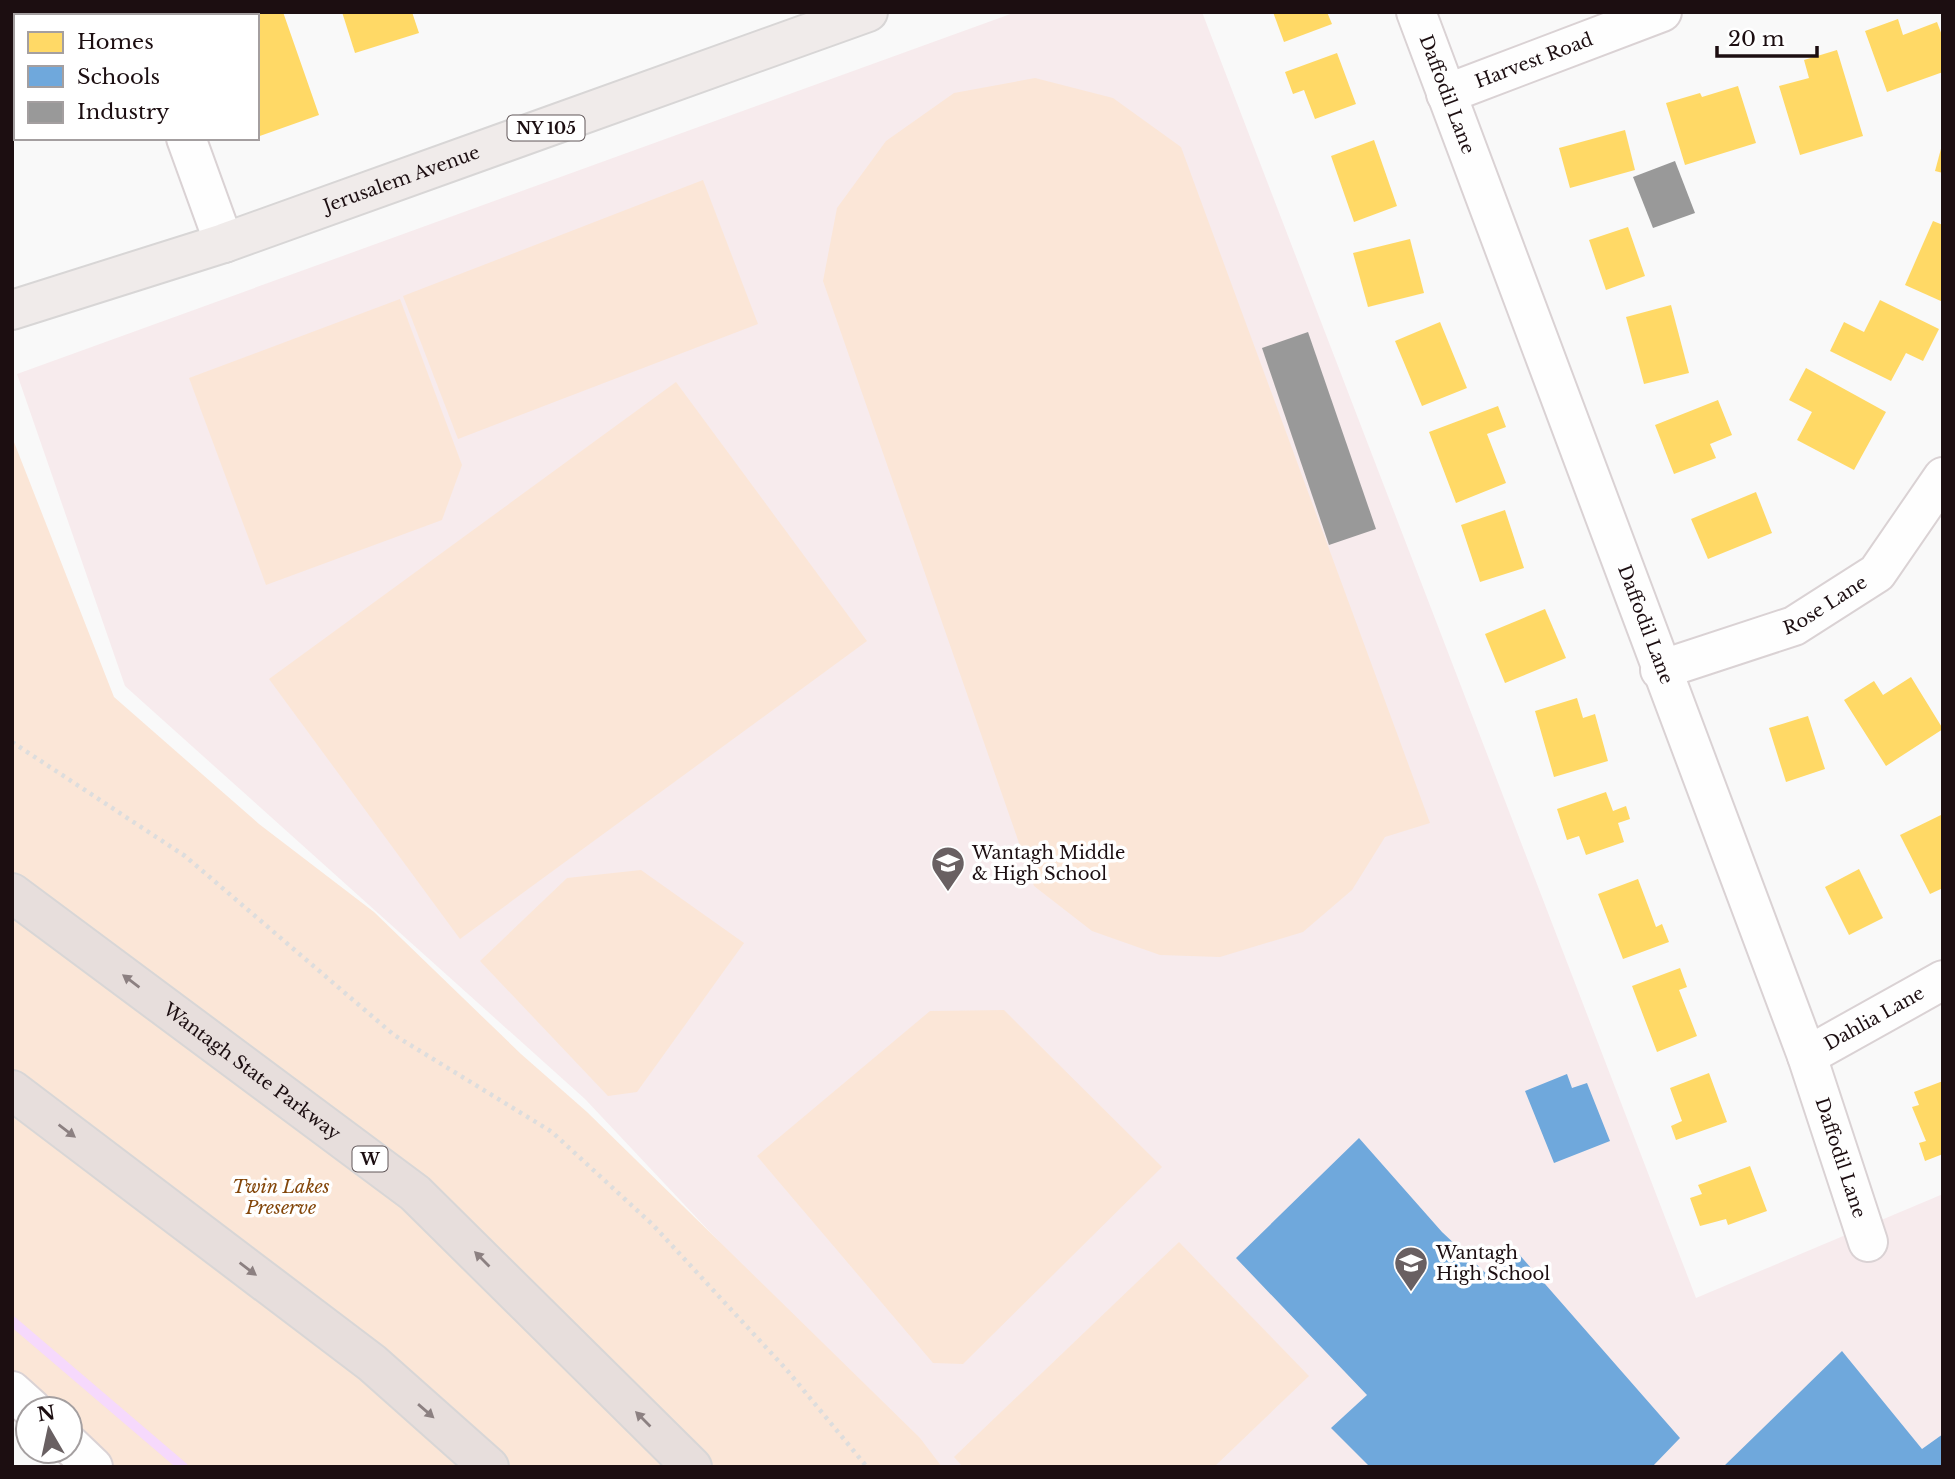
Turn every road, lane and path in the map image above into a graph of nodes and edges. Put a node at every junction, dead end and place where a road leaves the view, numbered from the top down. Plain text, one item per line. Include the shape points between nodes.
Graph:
1 (868, 12) edge
2 (1416, 12) edge
3 (1662, 12) edge
4 (1446, 94) junction
5 (187, 140) edge
6 (225, 243) junction
7 (12, 310) edge
8 (1943, 477) edge
9 (1660, 670) junction
10 (12, 742) edge
11 (12, 893) edge
12 (1943, 980) edge
13 (1807, 1056) junction
14 (12, 1090) edge
15 (1868, 1242) dead end
16 (489, 1467) edge
17 (692, 1467) edge
18 (867, 1467) edge

1 - 6 main road, Jerusalem Avenue / NY 105
2 - 4 street, Daffodil Lane
3 - 4 street, Harvest Road
4 - 9 street, Daffodil Lane
5 - 6 street
6 - 7 main road, Jerusalem Avenue / NY 105
8 - 9 street, Rose Lane via 1877,573 1794,626
9 - 13 street, Daffodil Lane
10 - 18 path via 185,856 394,1035 552,1132 653,1225 786,1369
17 -> 11 highway, Wantagh State Parkway / W via 415,1193
12 - 13 street, Dahlia Lane
13 - 15 street, Daffodil Lane
14 -> 16 highway via 372,1363

